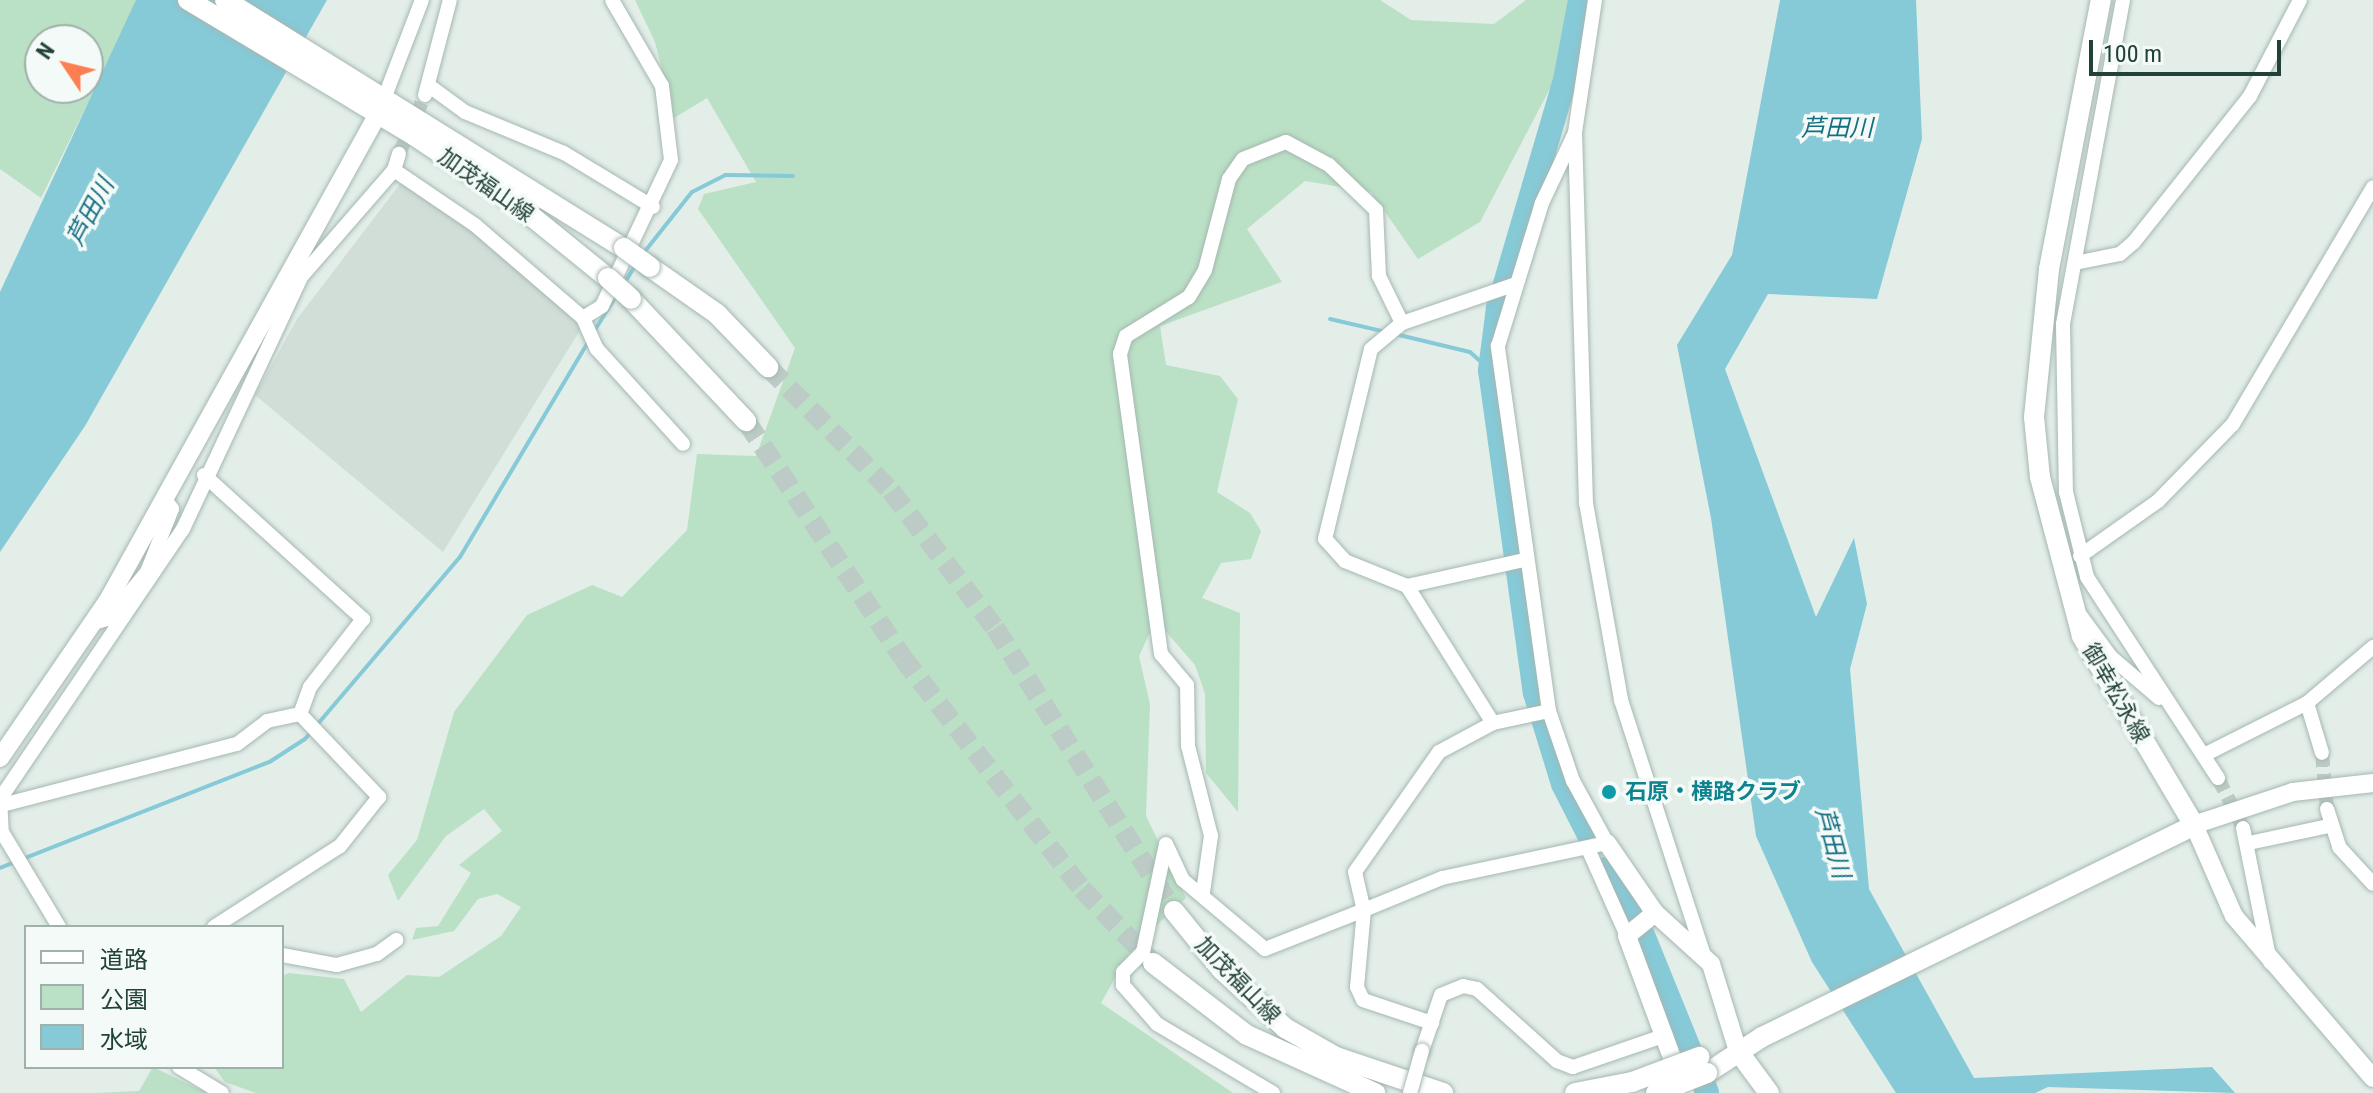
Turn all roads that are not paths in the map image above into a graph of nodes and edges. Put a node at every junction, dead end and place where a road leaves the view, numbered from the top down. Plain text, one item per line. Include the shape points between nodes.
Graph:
1 (188, 0) edge
2 (225, 0) edge
3 (422, 0) edge
4 (450, 0) edge
5 (612, 0) edge
6 (1595, 0) edge
7 (2101, 0) edge
8 (2123, 0) edge
9 (2300, 0) edge
10 (347, 86) junction
11 (382, 104) junction
12 (1575, 133) junction
13 (399, 154) tunnel mouth
14 (394, 170) junction
15 (2373, 187) edge
16 (653, 207) junction
17 (2073, 268) junction
18 (1513, 285) junction
19 (280, 304) junction
20 (583, 318) junction
21 (1394, 330) junction
22 (2037, 362) junction
23 (768, 367) tunnel mouth
24 (746, 421) tunnel mouth
25 (683, 444) dead end
26 (204, 475) junction
27 (165, 499) junction
28 (2080, 556) junction
29 (1524, 560) junction
30 (151, 574) junction
31 (1407, 586) junction
32 (2069, 601) junction
33 (93, 623) junction
34 (2373, 647) edge
35 (2166, 702) junction
36 (2307, 703) junction
37 (1543, 713) junction
38 (304, 718) junction
39 (1493, 723) junction
40 (2322, 753) tunnel mouth
41 (2204, 755) junction
42 (0, 758) edge
43 (2218, 778) tunnel mouth
44 (2373, 783) edge
45 (2, 800) edge
46 (2327, 809) tunnel mouth
47 (2194, 825) junction
48 (2329, 826) junction
49 (2243, 828) tunnel mouth
50 (1607, 843) junction
51 (2249, 843) junction
52 (1589, 851) junction
53 (2373, 884) edge
54 (1203, 892) junction
55 (1364, 910) junction
56 (1174, 911) tunnel mouth
57 (1655, 913) junction
58 (58, 925) edge
59 (217, 925) edge
60 (1627, 936) junction
61 (396, 940) dead end
62 (284, 955) edge
63 (1704, 955) junction
64 (1153, 963) tunnel mouth
65 (2269, 965) junction
66 (1432, 1023) junction
67 (1666, 1035) junction
68 (1738, 1051) junction
69 (1703, 1065) junction
70 (182, 1069) edge
71 (2373, 1078) edge
72 (222, 1093) edge
73 (1273, 1093) edge
74 (1375, 1093) edge
75 (1410, 1093) edge
76 (1443, 1093) edge
77 (1574, 1093) edge
78 (1656, 1093) edge
79 (1685, 1093) edge
80 (1769, 1093) edge

1 - 10 main road, 加茂福山線
2 - 10 main road, 加茂福山線
3 - 11 street
4 - 16 street via 427,90 465,112 564,153
5 - 16 street via 662,86 671,160
6 - 12 street
7 - 22 main road, 御幸松永線 via 2061,184
8 - 17 street
9 - 17 street via 2250,96 2134,242 2120,254
10 - 11 main road, 加茂福山線
11 - 19 street
11 - 23 main road, 加茂福山線, bridge via 624,248 717,314
11 - 24 main road, 加茂福山線, bridge via 608,278
12 - 18 street
12 - 63 street via 1578,397 1598,590 1645,781
13 - 14 street
14 - 19 street
14 - 20 street via 475,225
15 - 28 street via 2233,424 2158,501
16 - 20 street via 602,306
17 - 22 street
17 - 28 street via 2059,362 2060,434
18 - 21 street
18 - 29 street via 1498,346
19 - 26 street
19 - 27 street
20 - 25 street via 597,349
21 - 31 street via 1365,365 1325,539 1345,561
21 - 54 street via 1379,276 1376,210 1329,165 1286,142 1243,159 1229,179 1205,270 1189,297 1126,336 1120,354 1161,654 1187,685 1188,746 1211,836
22 - 32 main road, 御幸松永線 via 2040,477
26 - 30 street
26 - 38 street via 363,619 310,687
27 - 30 street via 172,509
27 - 33 street
28 - 35 street
29 - 31 street
29 - 37 street
30 - 33 street via 108,619
30 - 45 street
31 - 39 street
32 - 35 street via 2111,657
32 - 47 main road, 御幸松永線 via 2099,671
33 - 42 street
34 - 36 street
35 - 41 street
36 - 40 street
36 - 41 street
37 - 39 street
37 - 50 street
38 - 45 street via 267,721 237,744
38 - 59 street via 379,797 330,854
39 - 55 street via 1433,758 1355,872
41 - 43 street
44 - 47 street via 2293,792
45 - 58 street via 2,832
46 - 48 street
47 - 65 street via 2234,916
47 - 68 main road
48 - 51 street
48 - 53 street
49 - 51 street
50 - 52 street
50 - 57 street
51 - 65 street via 2257,907 2274,951
52 - 55 street via 1442,878
52 - 60 street
54 - 55 street via 1265,949
54 - 73 street via 1183,880 1166,844 1143,952 1123,972 1123,985 1157,1024
55 - 66 street via 1357,987 1363,1000
56 - 76 main road, 加茂福山線 via 1222,970 1285,1028 1362,1068
57 - 60 street
57 - 63 street
60 - 67 street
61 - 62 street via 377,954 337,965
63 - 68 street
64 - 74 main road, 加茂福山線 via 1247,1035
65 - 71 street
66 - 67 street via 1441,995 1463,986 1573,1067
66 - 75 street, bridge
67 - 79 street
68 - 69 main road
68 - 80 main road
69 - 77 main road, bridge
69 - 78 main road, bridge
70 - 72 street

